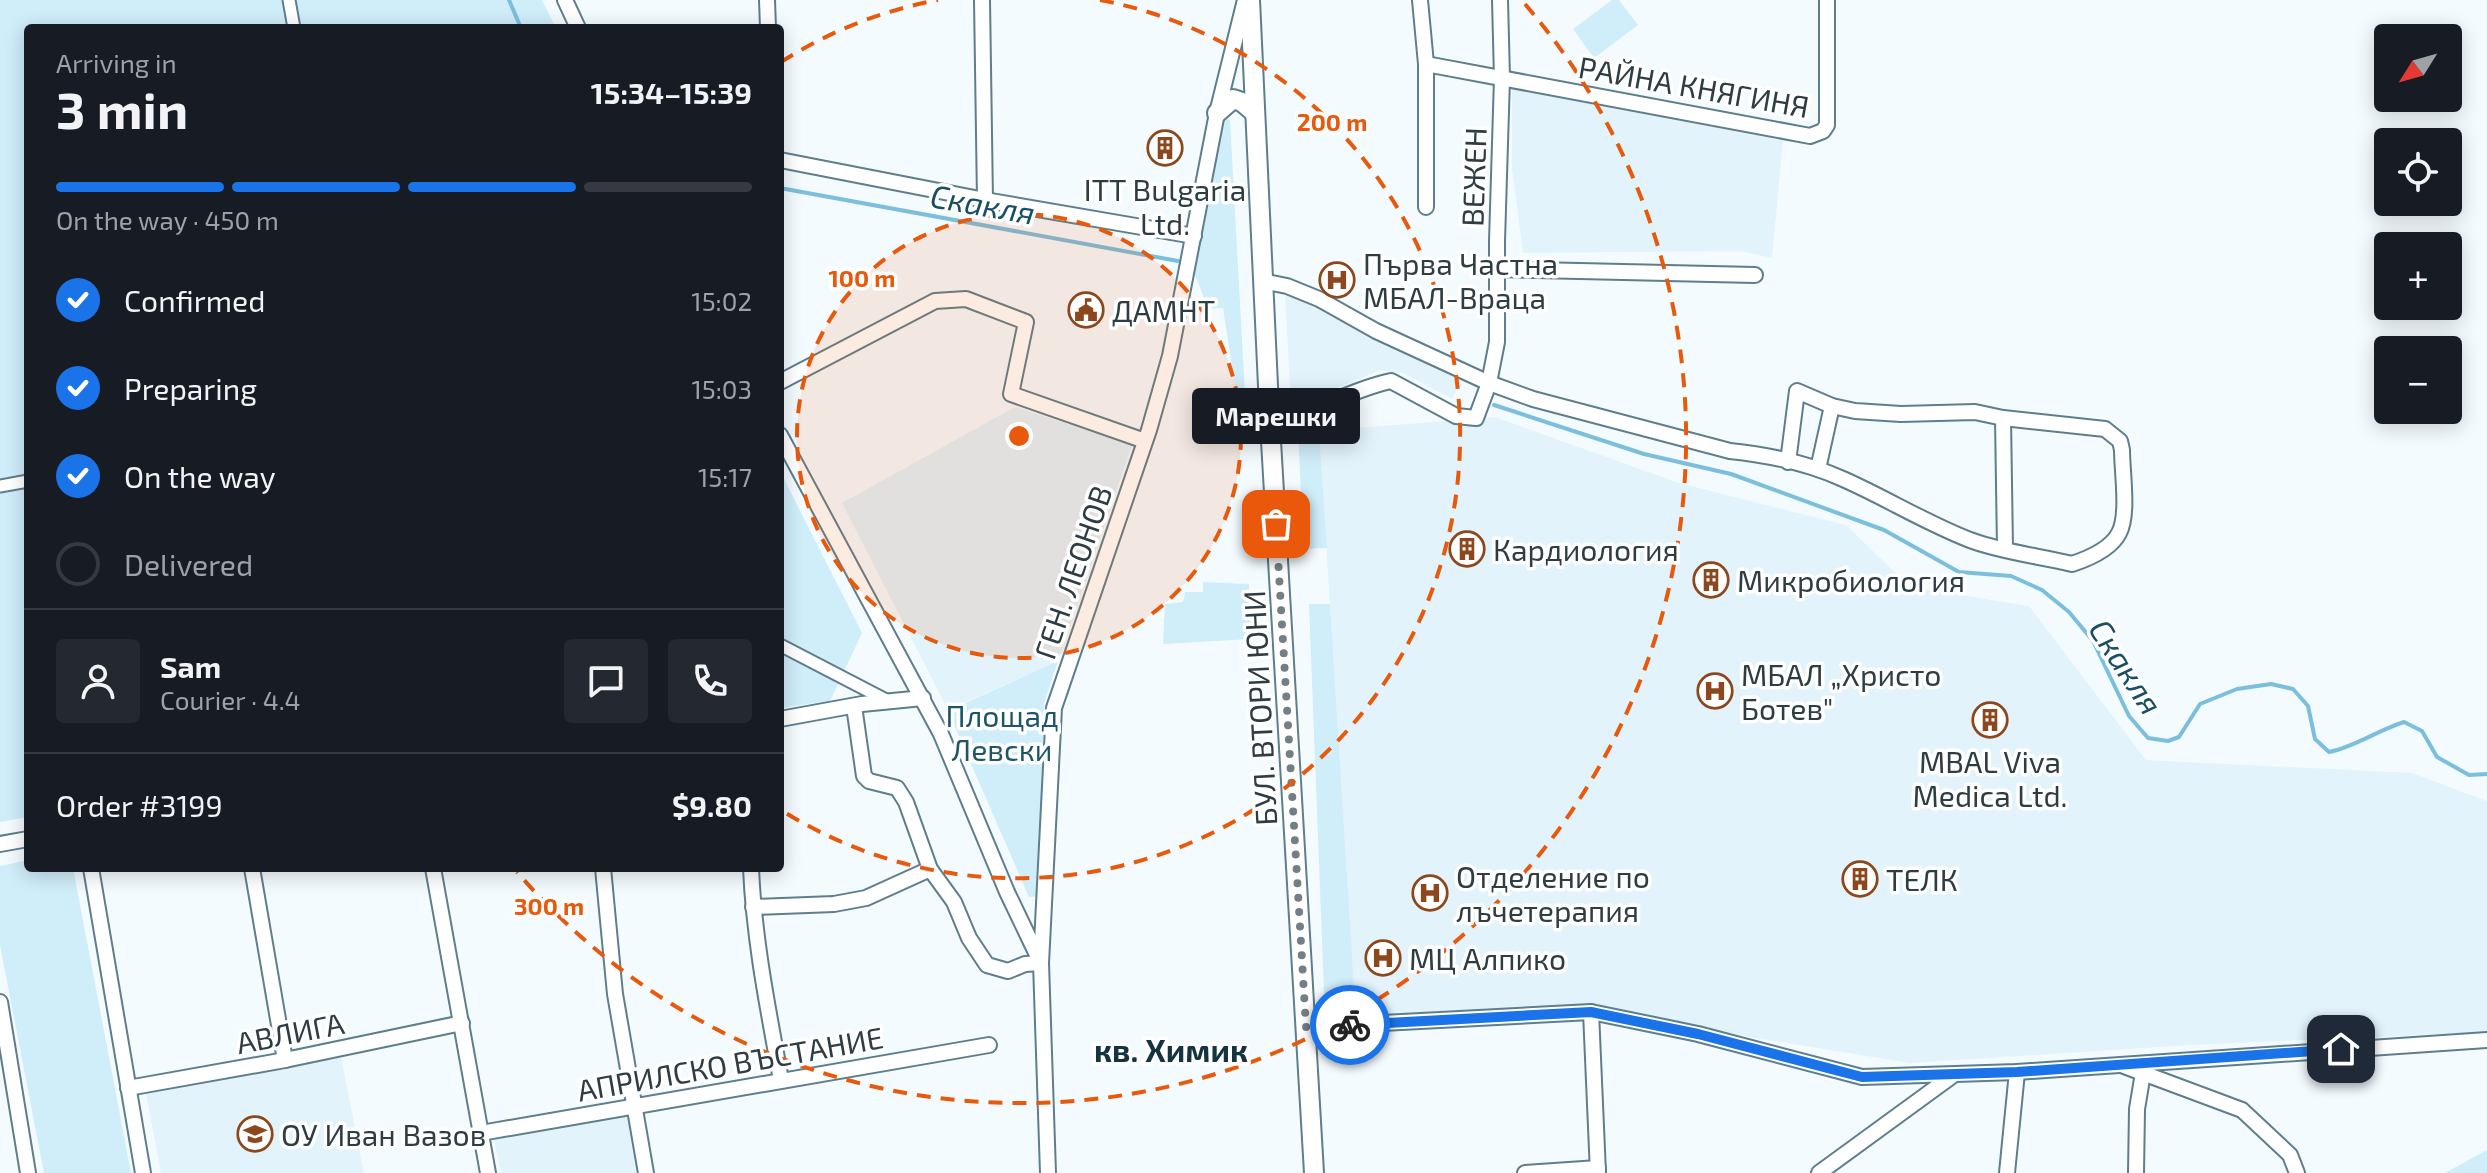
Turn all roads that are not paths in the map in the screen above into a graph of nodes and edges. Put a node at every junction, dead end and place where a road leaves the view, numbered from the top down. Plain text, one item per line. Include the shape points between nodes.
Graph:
1 (289, 0) edge
2 (565, 0) edge
3 (767, 0) edge
4 (982, 0) edge
5 (1247, 0) edge
6 (1420, 0) edge
7 (1500, 0) edge
8 (1827, 0) edge
9 (293, 24) edge
10 (576, 24) edge
11 (768, 24) edge
12 (1426, 64) junction
13 (1502, 78) junction
14 (1254, 112) junction
15 (1217, 113) junction
16 (784, 161) edge
17 (985, 200) junction
18 (1426, 207) dead end
19 (1194, 236) junction
20 (1496, 269) junction
21 (1755, 275) dead end
22 (1262, 281) junction
23 (784, 380) edge
24 (1489, 383) junction
25 (1832, 406) junction
26 (2003, 418) junction
27 (1270, 424) junction
28 (1145, 441) junction
29 (784, 442) edge
30 (1788, 462) junction
31 (1818, 469) junction
32 (24, 482) edge
33 (0, 486) edge
34 (2005, 549) junction
35 (784, 647) edge
36 (923, 698) junction
37 (888, 702) junction
38 (854, 706) junction
39 (784, 718) edge
40 (24, 840) edge
41 (0, 844) edge
42 (930, 869) junction
43 (92, 872) edge
44 (253, 872) edge
45 (434, 872) edge
46 (603, 872) edge
47 (751, 872) edge
48 (753, 907) junction
49 (1041, 963) junction
50 (0, 1002) edge
51 (1591, 1012) junction
52 (462, 1023) junction
53 (1306, 1027) junction
54 (2, 1030) edge
55 (2487, 1040) edge
56 (989, 1045) dead end
57 (285, 1060) junction
58 (2116, 1064) junction
59 (2017, 1072) junction
60 (2143, 1073) junction
61 (1956, 1074) junction
62 (781, 1080) junction
63 (128, 1088) junction
64 (634, 1107) junction
65 (481, 1133) junction
66 (1598, 1171) edge
67 (28, 1173) edge
68 (143, 1173) edge
69 (488, 1173) edge
70 (646, 1173) edge
71 (1048, 1173) edge
72 (1314, 1173) edge
73 (1525, 1173) edge
74 (1819, 1173) edge
75 (2007, 1173) edge
76 (2136, 1173) edge
77 (2297, 1173) edge

1 - 9 street
2 - 10 street
3 - 11 street
4 - 17 street
5 - 14 street, БУЛ. ВТОРИ ЮНИ
5 - 15 street, ГЕН. ЛЕОНОВ
6 - 12 street
7 - 13 street, ВЕЖЕН
8 - 13 street, РАЙНА КНЯГИНЯ via 1828,117 1817,135
12 - 13 street, РАЙНА КНЯГИНЯ
12 - 18 street
13 - 20 street, ВЕЖЕН
14 - 15 street via 1233,99
14 - 22 street, БУЛ. ВТОРИ ЮНИ
15 - 19 street, ГЕН. ЛЕОНОВ
16 - 17 street
17 - 19 street
19 - 28 street, ГЕН. ЛЕОНОВ via 1170,356
20 - 21 street
20 - 24 street, ВЕЖЕН via 1497,342
22 - 24 street via 1319,299
22 - 27 street, БУЛ. ВТОРИ ЮНИ
23 - 28 street via 935,301 966,299 1026,322 1011,394
24 - 27 street, ВЕЖЕН via 1476,418 1456,416 1391,381
24 - 30 street via 1533,399
25 - 26 street via 1879,414 1975,412
25 - 30 street via 1797,391
25 - 31 street
26 - 34 street
26 - 34 street via 2114,434 2122,450 2123,515 2119,534 2072,564
27 - 53 street, БУЛ. ВТОРИ ЮНИ
28 - 49 street, ГЕН. ЛЕОНОВ via 1054,708
29 - 36 street
30 - 31 street
31 - 34 street via 1974,542
32 - 33 street
35 - 37 street
36 - 37 street
36 - 49 street
37 - 38 street
38 - 39 street
38 - 42 street via 864,776 897,788
40 - 41 street
42 - 48 street via 866,898
42 - 49 street via 987,965 1008,971
43 - 63 street
44 - 57 street
45 - 52 street
46 - 64 street via 615,994
47 - 48 street
48 - 62 street
49 - 71 street, ГЕН. ЛЕОНОВ
50 - 54 street
51 - 53 street
51 - 61 street via 1862,1077
51 - 66 street
52 - 57 street, АВЛИГА
52 - 65 street
53 - 72 street, БУЛ. ВТОРИ ЮНИ
54 - 67 street
55 - 58 street
56 - 62 street, АПРИЛСКО ВЪСТАНИЕ
57 - 63 street, АВЛИГА
58 - 59 street
58 - 60 street
59 - 61 street
59 - 75 street
60 - 76 street
60 - 77 street via 2242,1110 2290,1155
61 - 74 street
62 - 64 street, АПРИЛСКО ВЪСТАНИЕ
63 - 68 street
64 - 65 street, АПРИЛСКО ВЪСТАНИЕ
64 - 70 street
65 - 69 street
66 - 73 street

